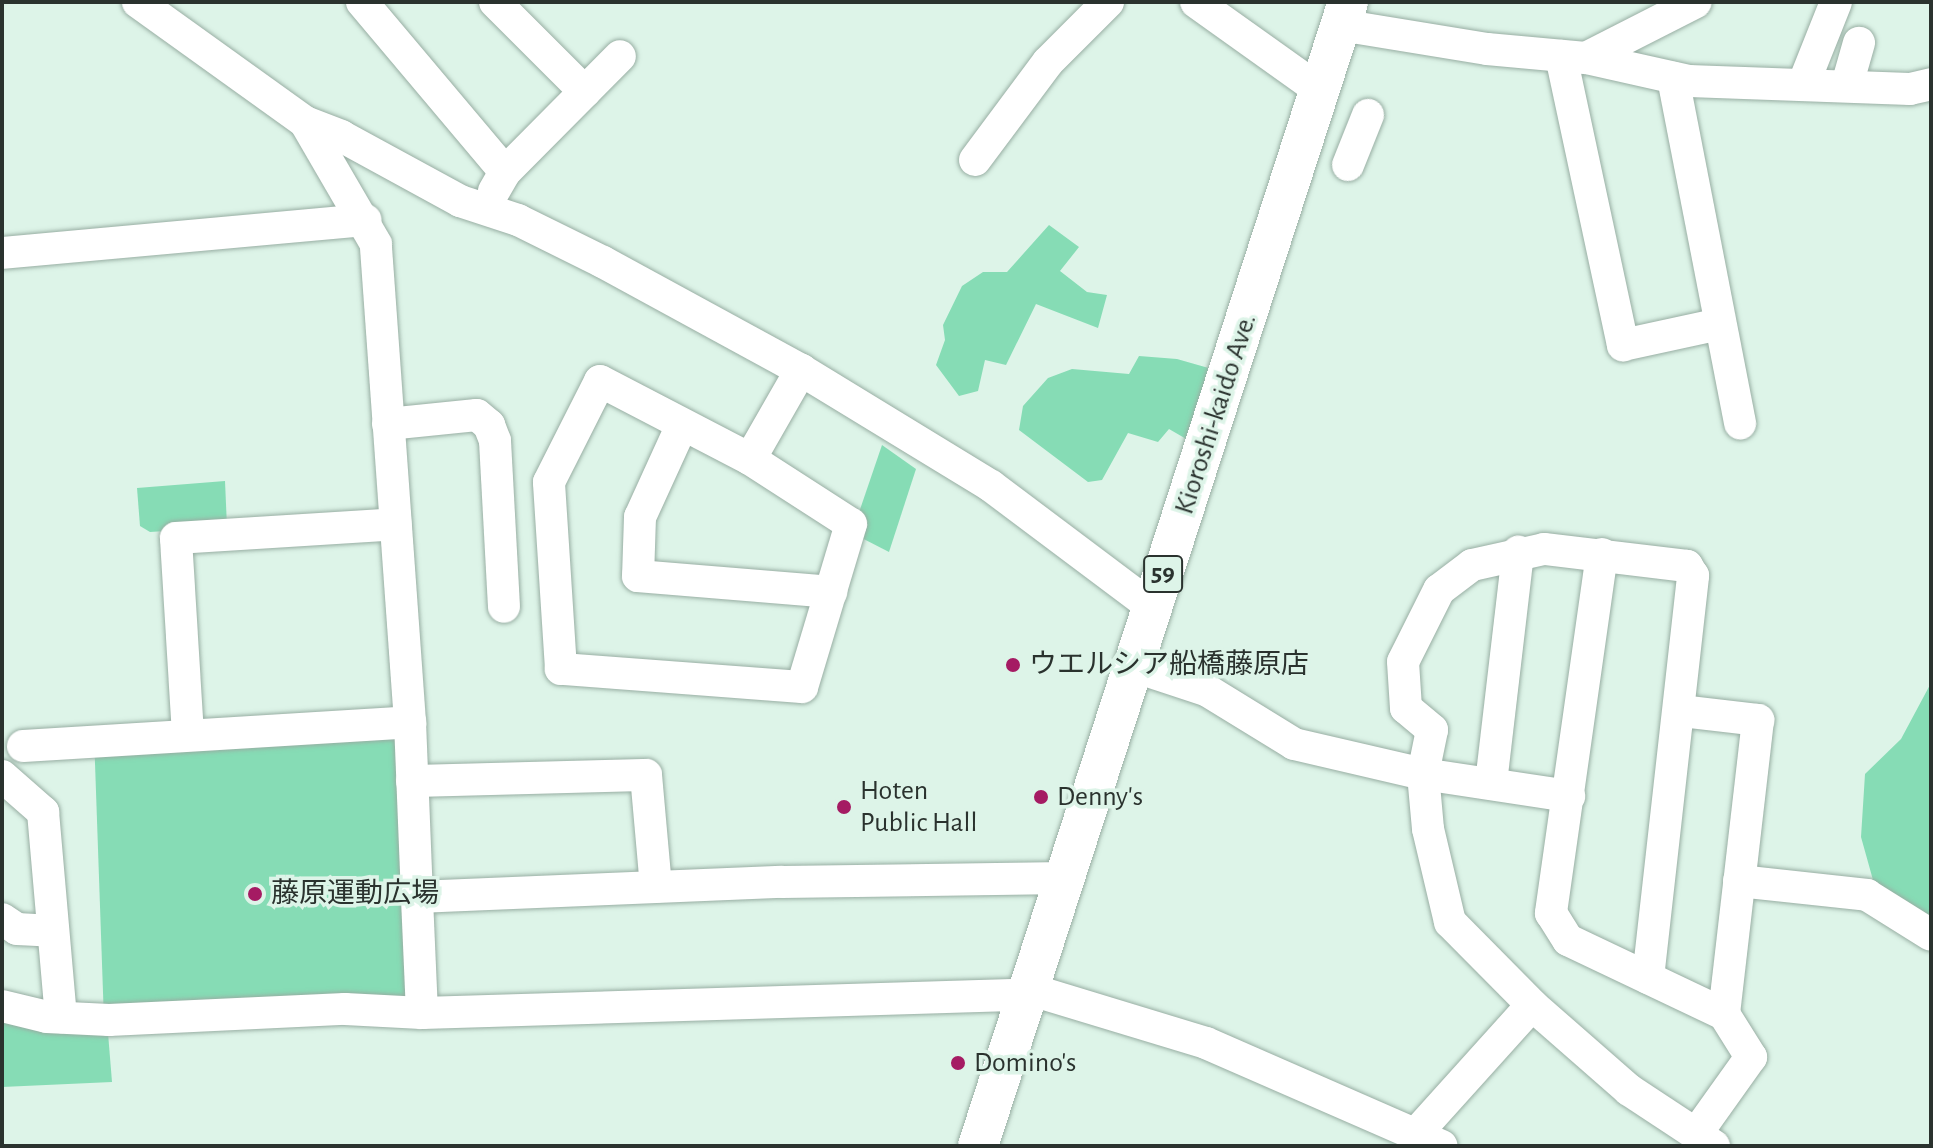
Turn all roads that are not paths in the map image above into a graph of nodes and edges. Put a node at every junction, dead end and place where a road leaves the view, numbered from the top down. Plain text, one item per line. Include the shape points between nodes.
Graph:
1 (138, 2) edge
2 (362, 2) edge
3 (495, 2) edge
4 (1108, 2) edge
5 (1196, 2) edge
6 (1696, 2) edge
7 (1836, 2) edge
8 (1344, 13) edge
9 (1859, 43) dead end
10 (620, 56) dead end
11 (1573, 57) junction
12 (1673, 78) junction
13 (1931, 84) edge
14 (1803, 85) junction
15 (1847, 85) junction
16 (1321, 91) junction
17 (585, 92) junction
18 (1368, 115) dead end
19 (305, 122) junction
20 (975, 160) dead end
21 (1348, 165) dead end
22 (505, 172) junction
23 (481, 211) junction
24 (366, 220) junction
25 (2, 253) edge
26 (1720, 324) junction
27 (801, 370) junction
28 (388, 424) junction
29 (1740, 424) dead end
30 (682, 425) junction
31 (750, 459) junction
32 (396, 524) junction
33 (1518, 552) junction
34 (1602, 554) junction
35 (831, 592) junction
36 (504, 607) dead end
37 (1152, 607) junction
38 (1133, 666) junction
39 (1681, 711) junction
40 (410, 722) junction
41 (188, 735) junction
42 (23, 746) dead end
43 (1423, 774) junction
44 (2, 776) edge
45 (412, 781) junction
46 (1491, 783) junction
47 (1569, 796) junction
48 (1065, 878) junction
49 (1739, 881) junction
50 (656, 887) junction
51 (417, 897) junction
52 (2, 919) edge
53 (53, 931) junction
54 (1931, 935) edge
55 (1648, 978) junction
56 (1029, 995) junction
57 (1532, 1005) junction
58 (2, 1006) edge
59 (422, 1013) junction
60 (1724, 1014) junction
61 (61, 1017) junction
62 (1705, 1140) edge
63 (1428, 1141) edge
64 (978, 1146) edge

1 - 19 street
2 - 22 street
3 - 17 street
4 - 20 street via 1048,62
5 - 16 street
6 - 11 street
7 - 14 street
8 - 11 street
8 - 16 main road, Kioroshi-kaido Ave. / 59
9 - 15 street
10 - 17 street
11 - 12 street
11 - 26 street via 1623,345
12 - 14 street
12 - 26 street
13 - 15 street via 1910,89
14 - 15 street
16 - 37 main road, Kioroshi-kaido Ave. / 59
17 - 22 street
18 - 21 street
19 - 23 street
19 - 24 street
22 - 23 street
23 - 27 street via 518,220 603,262
24 - 25 street
24 - 28 street via 376,244
26 - 29 street
27 - 31 street
27 - 37 street via 979,478
28 - 32 street
28 - 36 street via 477,415 489,425 495,441
30 - 31 street
30 - 35 street via 640,517 638,576
30 - 35 street via 600,381 549,482 561,669 802,687
31 - 35 street via 851,524
32 - 40 street
32 - 41 street via 176,538
33 - 34 street
33 - 43 street via 1454,575 1427,607 1408,646 1403,662 1406,708 1432,730
33 - 46 street
34 - 39 street via 1687,566 1693,576
34 - 47 street
37 - 38 main road, Kioroshi-kaido Ave. / 59
38 - 43 street via 1208,691 1294,744
38 - 48 main road, Kioroshi-kaido Ave. / 59
39 - 49 street via 1758,720
39 - 55 street
40 - 41 street
40 - 45 street
41 - 42 street
43 - 46 street
43 - 57 street via 1436,876 1450,922
44 - 53 street via 43,812
45 - 50 street via 646,775
45 - 51 street
46 - 47 street
47 - 55 street via 1551,913 1557,930
48 - 50 street
48 - 56 main road, Kioroshi-kaido Ave. / 59
49 - 54 street via 1867,895
49 - 60 street
50 - 51 street
51 - 59 street
52 - 53 street via 17,929
53 - 61 street
55 - 60 street
56 - 59 street
56 - 63 street via 1045,994 1206,1043
56 - 64 main road, Kioroshi-kaido Ave. / 59
57 - 62 street via 1629,1090
57 - 63 street
58 - 61 street
59 - 61 street via 345,1009
60 - 62 street via 1751,1057

